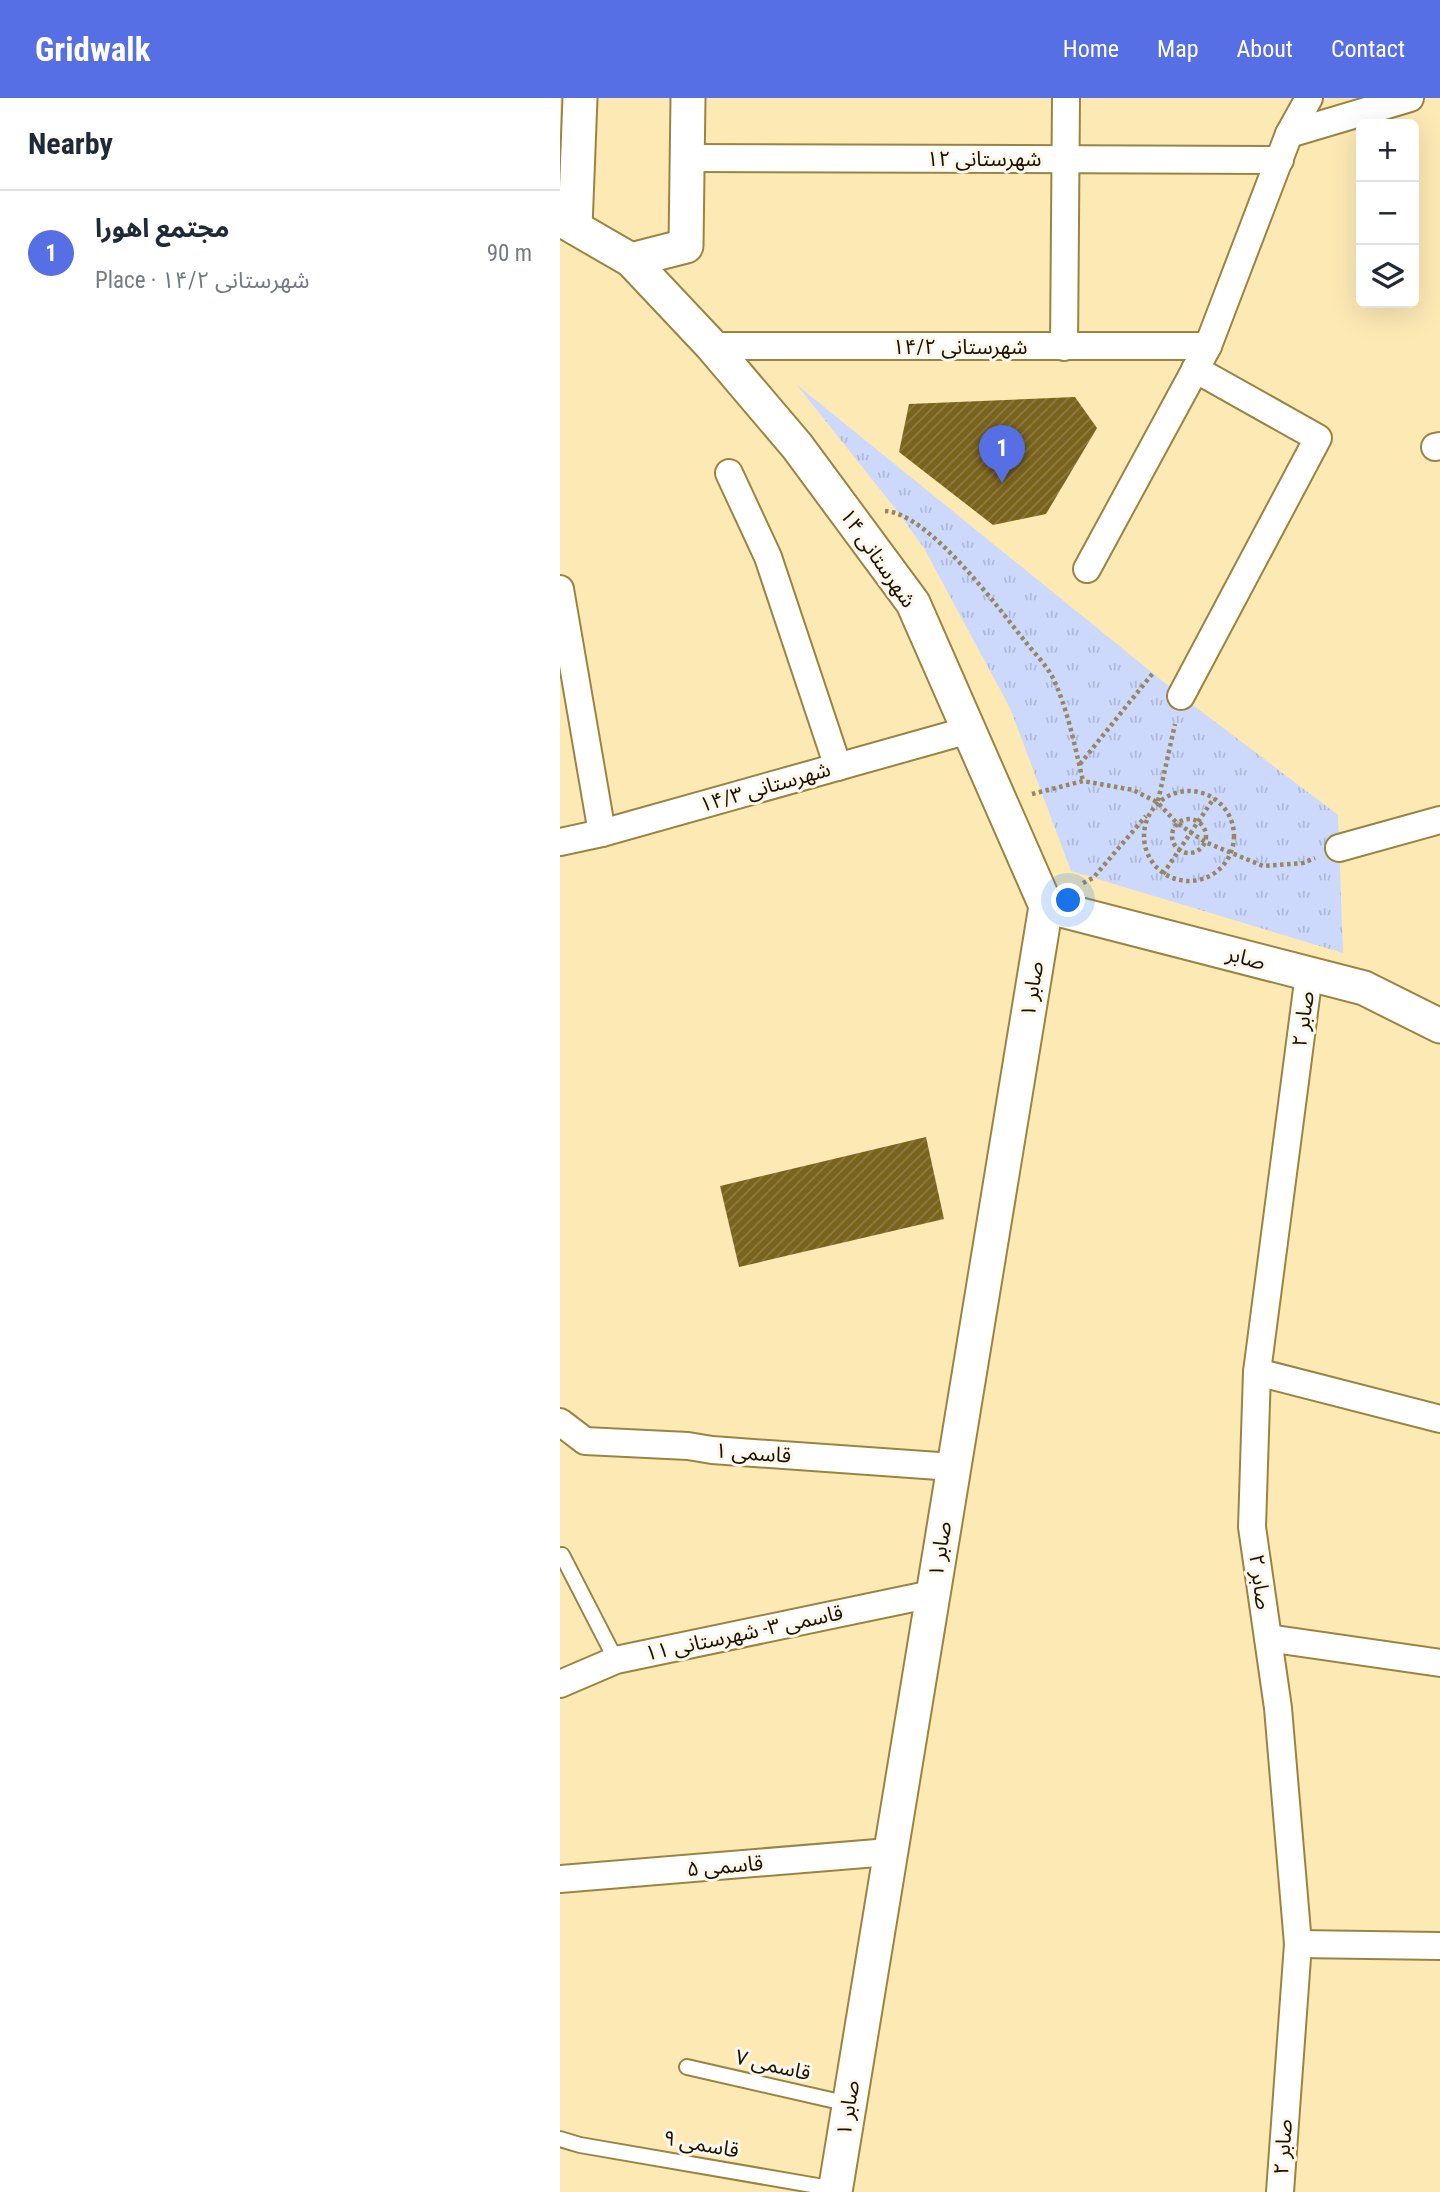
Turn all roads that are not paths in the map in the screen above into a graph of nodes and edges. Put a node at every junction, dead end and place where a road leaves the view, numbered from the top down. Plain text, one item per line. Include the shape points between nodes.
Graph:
1 (580, 98) edge
2 (688, 98) edge
3 (1066, 98) edge
4 (1309, 98) edge
5 (1410, 98) edge
6 (1289, 134) junction
7 (687, 158) junction
8 (1066, 159) junction
9 (1280, 160) junction
10 (564, 229) edge
11 (631, 260) junction
12 (712, 346) junction
13 (1208, 346) junction
14 (1064, 347) junction
15 (1195, 369) junction
16 (729, 473) dead end
17 (1087, 569) dead end
18 (560, 589) edge
19 (1181, 696) road end
20 (969, 730) junction
21 (838, 767) junction
22 (1440, 820) edge
23 (602, 833) junction
24 (560, 842) edge
25 (1339, 848) road end
26 (1046, 906) junction
27 (1309, 974) junction
28 (1440, 1026) edge
29 (1256, 1372) junction
30 (1440, 1419) edge
31 (560, 1422) edge
32 (953, 1467) junction
33 (562, 1555) edge
34 (932, 1594) junction
35 (1268, 1638) junction
36 (616, 1660) junction
37 (1440, 1663) edge
38 (560, 1684) edge
39 (889, 1852) junction
40 (560, 1879) edge
41 (1298, 1944) junction
42 (1440, 1946) edge
43 (687, 2067) dead end
44 (849, 2104) junction
45 (560, 2139) edge
46 (835, 2190) edge
47 (1280, 2192) edge

1 - 10 street
2 - 7 street
3 - 8 street
4 - 6 street
5 - 6 street
6 - 9 street
7 - 8 street, شهرستانی ۱۲
7 - 11 street via 686,246
8 - 9 street, شهرستانی ۱۲
8 - 14 street
9 - 13 street
10 - 11 street, شهرستانی ۱۴
11 - 12 street, شهرستانی ۱۴
12 - 14 street, شهرستانی ۱۴/۲
12 - 20 street, شهرستانی ۱۴ via 797,446 913,603
13 - 14 street, شهرستانی ۱۴/۲
13 - 15 street
15 - 17 street
15 - 19 street via 1318,439
16 - 21 street via 768,557
18 - 23 street
20 - 21 street, شهرستانی ۱۴/۳
20 - 26 street, شهرستانی ۱۴
21 - 23 street, شهرستانی ۱۴/۳
22 - 25 street
23 - 24 street, شهرستانی ۱۴/۳
26 - 27 street, صابر
26 - 32 street, صابر ۱
27 - 28 street, صابر via 1364,988
27 - 29 street, صابر ۲
29 - 30 street
29 - 35 street, صابر ۲ via 1252,1527
31 - 32 street, قاسمی ۱ via 586,1441
32 - 34 street, صابر ۱
33 - 36 lane
34 - 36 street, قاسمی ۳- شهرستانی ۱۱
34 - 39 street, صابر ۱
35 - 37 street
35 - 41 street, صابر ۲
36 - 38 street, قاسمی ۳- شهرستانی ۱۱
39 - 40 street, قاسمی ۵
39 - 44 street, صابر ۱
41 - 42 street
41 - 47 street, صابر ۲
43 - 44 lane, قاسمی ۷
44 - 46 street, صابر ۱
45 - 46 lane, قاسمی ۹

